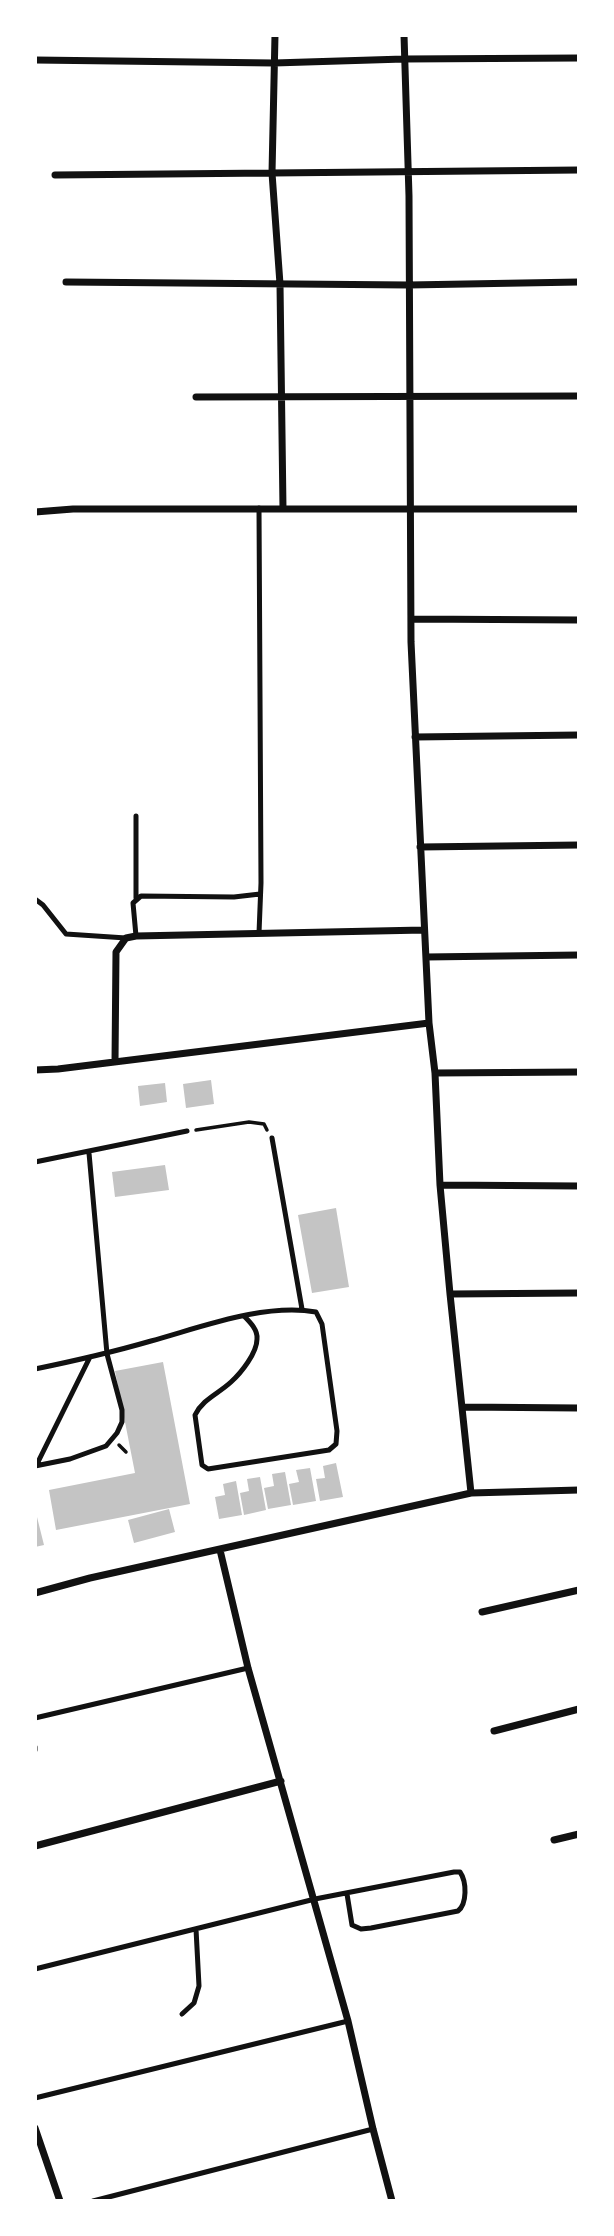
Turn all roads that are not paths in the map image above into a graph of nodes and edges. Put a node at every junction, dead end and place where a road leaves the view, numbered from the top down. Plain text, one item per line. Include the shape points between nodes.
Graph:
1 (275, 35) edge
2 (404, 35) edge
3 (579, 58) edge
4 (404, 59) junction
5 (35, 60) edge
6 (274, 63) junction
7 (579, 170) edge
8 (272, 173) junction
9 (408, 173) junction
10 (55, 175) dead end
11 (66, 282) dead end
12 (579, 282) edge
13 (280, 284) junction
14 (409, 285) junction
15 (579, 396) edge
16 (196, 397) dead end
17 (283, 398) junction
18 (409, 398) junction
19 (259, 508) junction
20 (283, 509) junction
21 (412, 509) junction
22 (579, 509) edge
23 (35, 512) edge
24 (411, 619) junction
25 (579, 620) edge
26 (579, 735) edge
27 (415, 737) junction
28 (136, 816) dead end
29 (579, 845) edge
30 (420, 847) junction
31 (260, 894) junction
32 (136, 898) junction
33 (35, 899) edge
34 (424, 930) junction
35 (259, 933) junction
36 (136, 936) junction
37 (126, 938) junction
38 (579, 955) edge
39 (426, 957) junction
40 (429, 1023) junction
41 (115, 1062) junction
42 (35, 1070) edge
43 (579, 1072) edge
44 (435, 1073) junction
45 (187, 1132) road end
46 (272, 1138) road end
47 (89, 1153) junction
48 (35, 1162) edge
49 (440, 1185) junction
50 (579, 1186) edge
51 (579, 1293) edge
52 (450, 1294) junction
53 (302, 1309) junction
54 (244, 1316) junction
55 (107, 1353) junction
56 (90, 1357) junction
57 (35, 1369) edge
58 (463, 1407) junction
59 (579, 1408) edge
60 (35, 1466) edge
61 (579, 1490) edge
62 (471, 1493) junction
63 (220, 1550) junction
64 (579, 1590) edge
65 (35, 1592) edge
66 (482, 1612) dead end
67 (248, 1668) junction
68 (579, 1709) edge
69 (35, 1718) edge
70 (494, 1731) dead end
71 (281, 1781) junction
72 (579, 1834) edge
73 (554, 1840) dead end
74 (35, 1846) edge
75 (347, 1894) junction
76 (315, 1899) junction
77 (196, 1929) junction
78 (35, 1969) edge
79 (182, 2014) dead end
80 (348, 2021) junction
81 (35, 2098) edge
82 (35, 2128) edge
83 (373, 2129) junction
84 (60, 2201) edge
85 (93, 2201) edge
86 (392, 2201) edge

1 - 6 street
2 - 4 street
3 - 4 street
4 - 6 street
4 - 9 street
5 - 6 street
6 - 8 street
7 - 9 street
8 - 9 street
8 - 10 street
8 - 13 street
9 - 14 street
11 - 13 street
12 - 14 street
13 - 14 street
13 - 17 street
14 - 18 street
15 - 18 street
16 - 17 street
17 - 18 street
17 - 20 street
18 - 21 street
19 - 20 street
19 - 23 street
19 - 31 lane
20 - 21 street
21 - 22 street
21 - 24 street
24 - 25 street
24 - 27 street
26 - 27 street
27 - 30 street
28 - 32 lane
29 - 30 street
30 - 34 street
31 - 32 lane
31 - 35 lane
32 - 36 lane
33 - 37 lane via 66,934
34 - 35 street
34 - 39 street
35 - 36 street
36 - 37 street
37 - 41 street via 116,952
38 - 39 street
39 - 40 street
40 - 41 street
40 - 44 street
41 - 42 street
43 - 44 street
44 - 49 street
45 - 47 lane
46 - 53 lane
47 - 48 lane
47 - 55 lane
49 - 50 street
49 - 52 street
51 - 52 street
52 - 58 street
53 - 54 lane
53 - 54 lane via 316,1312 322,1324 336,1444 330,1450 208,1469 202,1465 195,1415 250,1358 257,1340 254,1327
54 - 55 lane
55 - 56 lane
55 - 60 lane via 122,1410 117,1433 106,1446
56 - 57 lane
56 - 60 lane
58 - 59 street
58 - 62 street
61 - 62 street
62 - 63 street
63 - 65 street
63 - 67 street
64 - 66 street
67 - 69 lane
67 - 71 street
68 - 70 street
71 - 74 street
71 - 76 street
72 - 73 street
75 - 75 lane via 352,1925 370,1928 458,1911 464,1903 464,1877 454,1872
75 - 76 lane
76 - 77 lane
76 - 80 street
77 - 78 lane
77 - 79 lane via 199,1986 194,2004
80 - 81 lane
80 - 83 street
82 - 84 street
83 - 85 lane
83 - 86 street

